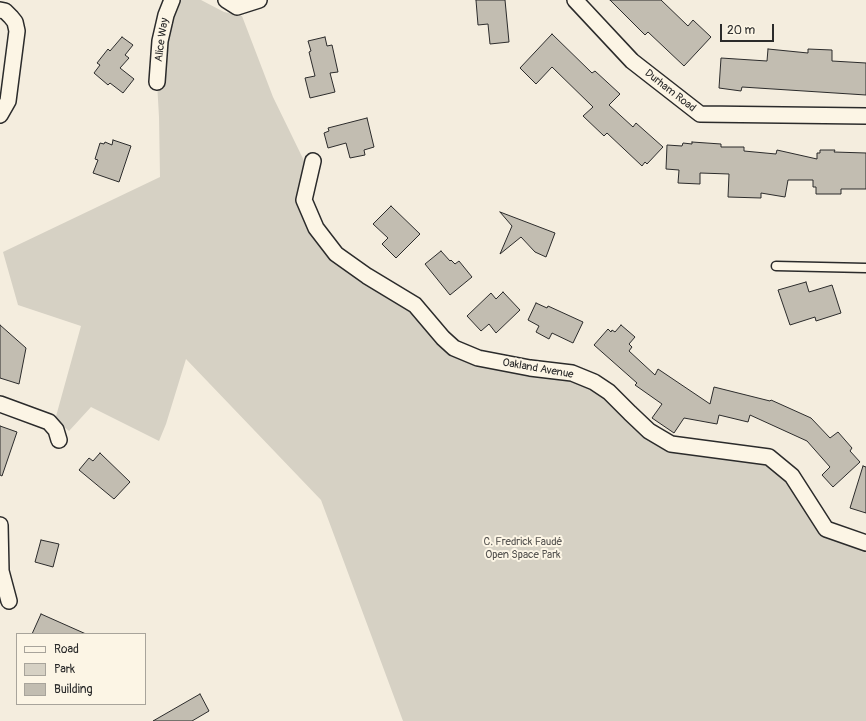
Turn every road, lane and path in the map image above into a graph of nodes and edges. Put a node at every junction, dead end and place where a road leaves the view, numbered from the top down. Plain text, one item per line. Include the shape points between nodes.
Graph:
1 (172, 0) edge
2 (226, 0) edge
3 (259, 0) edge
4 (575, 0) edge
5 (0, 10) edge
6 (157, 82) dead end
7 (0, 115) edge
8 (866, 116) edge
9 (312, 161) dead end
10 (776, 266) dead end
11 (866, 268) edge
12 (0, 404) edge
13 (60, 440) dead end
14 (0, 525) edge
15 (866, 543) edge
16 (9, 601) dead end

1 - 6 street, Alice Way via 160,41
2 - 3 street via 237,7
4 - 8 street, Durham Road via 632,61 700,114
5 - 7 street via 11,17 17,31 8,101
9 - 15 street, Oakland Avenue via 304,200 316,228 328,244 336,254 415,306 454,348 478,358 572,373 594,382 609,392 649,431 671,444 769,457 792,476 826,529
10 - 11 lane
12 - 13 street via 49,422
14 - 16 street via 1,571

